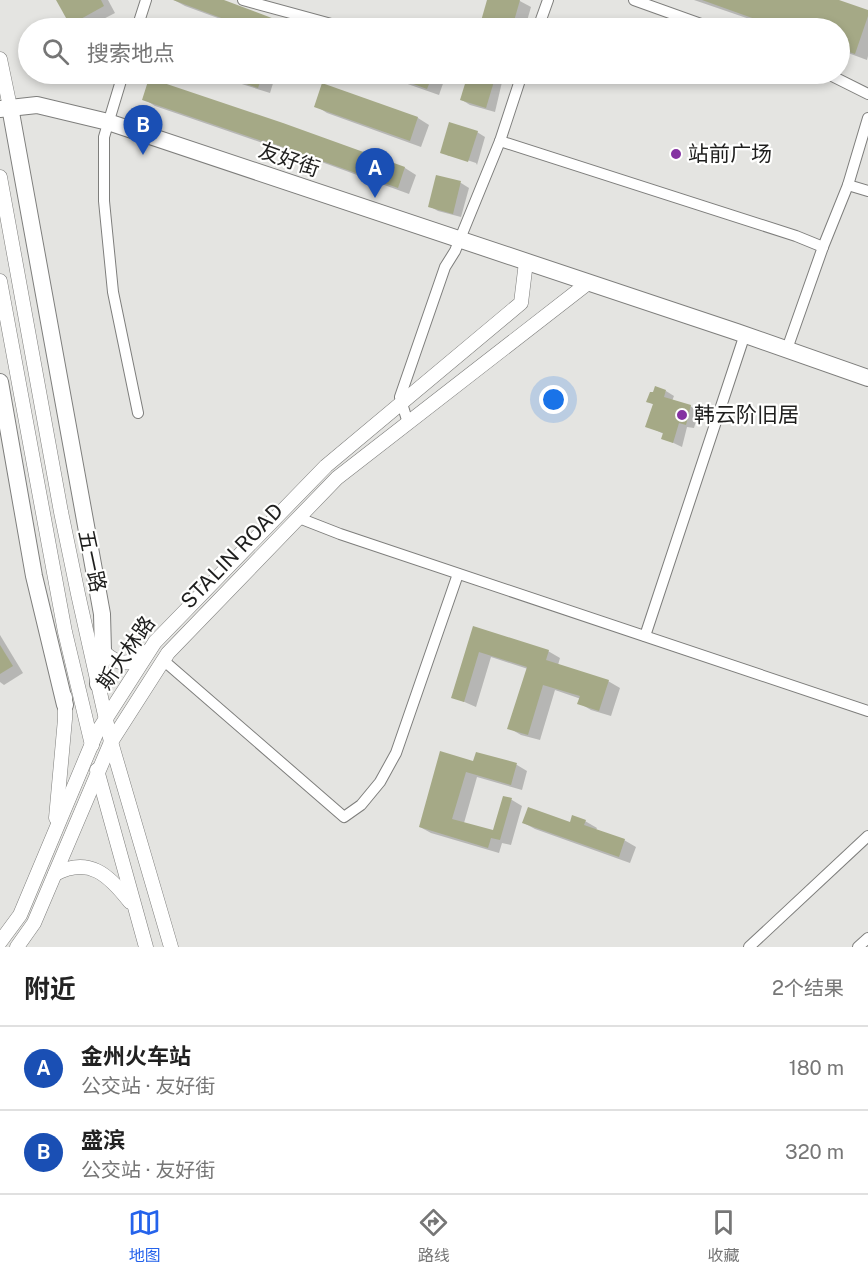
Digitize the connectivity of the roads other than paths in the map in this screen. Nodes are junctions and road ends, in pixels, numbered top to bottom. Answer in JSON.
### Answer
{"nodes":[{"id":1,"x":146,"y":0,"type":"edge"},
{"id":2,"x":243,"y":0,"type":"edge"},
{"id":3,"x":548,"y":0,"type":"edge"},
{"id":4,"x":634,"y":0,"type":"edge"},
{"id":5,"x":140,"y":18,"type":"edge"},
{"id":6,"x":309,"y":18,"type":"edge"},
{"id":7,"x":542,"y":18,"type":"edge"},
{"id":8,"x":684,"y":18,"type":"edge"},
{"id":9,"x":0,"y":59,"type":"edge"},
{"id":10,"x":120,"y":84,"type":"edge"},
{"id":11,"x":518,"y":84,"type":"edge"},
{"id":12,"x":848,"y":84,"type":"edge"},
{"id":13,"x":868,"y":94,"type":"edge"},
{"id":14,"x":5,"y":108,"type":"edge"},
{"id":15,"x":868,"y":118,"type":"edge"},
{"id":16,"x":108,"y":123,"type":"junction"},
{"id":17,"x":500,"y":141,"type":"junction"},
{"id":18,"x":0,"y":177,"type":"edge"},
{"id":19,"x":848,"y":185,"type":"junction"},
{"id":20,"x":868,"y":191,"type":"edge"},
{"id":21,"x":460,"y":239,"type":"junction"},
{"id":22,"x":823,"y":247,"type":"junction"},
{"id":23,"x":526,"y":262,"type":"junction"},
{"id":24,"x":0,"y":281,"type":"edge"},
{"id":25,"x":588,"y":283,"type":"junction"},
{"id":26,"x":745,"y":334,"type":"junction"},
{"id":27,"x":787,"y":349,"type":"junction"},
{"id":28,"x":868,"y":378,"type":"edge"},
{"id":29,"x":0,"y":382,"type":"edge"},
{"id":30,"x":401,"y":403,"type":"junction"},
{"id":31,"x":138,"y":413,"type":"dead end"},
{"id":32,"x":408,"y":423,"type":"junction"},
{"id":33,"x":299,"y":518,"type":"junction"},
{"id":34,"x":458,"y":574,"type":"junction"},
{"id":35,"x":65,"y":632,"type":"junction"},
{"id":36,"x":645,"y":636,"type":"junction"},
{"id":37,"x":87,"y":637,"type":"junction"},
{"id":38,"x":154,"y":642,"type":"junction"},
{"id":39,"x":103,"y":651,"type":"junction"},
{"id":40,"x":163,"y":660,"type":"junction"},
{"id":41,"x":98,"y":684,"type":"junction"},
{"id":42,"x":65,"y":705,"type":"junction"},
{"id":43,"x":868,"y":711,"type":"edge"},
{"id":44,"x":106,"y":719,"type":"junction"},
{"id":45,"x":111,"y":742,"type":"junction"},
{"id":46,"x":91,"y":745,"type":"junction"},
{"id":47,"x":98,"y":771,"type":"junction"},
{"id":48,"x":54,"y":831,"type":"junction"},
{"id":49,"x":868,"y":836,"type":"edge"},
{"id":50,"x":55,"y":874,"type":"junction"},
{"id":51,"x":135,"y":908,"type":"junction"},
{"id":52,"x":868,"y":938,"type":"edge"},
{"id":53,"x":0,"y":942,"type":"edge"},
{"id":54,"x":17,"y":947,"type":"edge"},
{"id":55,"x":146,"y":947,"type":"edge"},
{"id":56,"x":171,"y":947,"type":"edge"},
{"id":57,"x":749,"y":947,"type":"edge"},
{"id":58,"x":858,"y":947,"type":"edge"}],
"edges":[{"from":1,"to":5,"type":"street"},
{"from":2,"to":6,"type":"street"},
{"from":3,"to":7,"type":"street"},
{"from":4,"to":8,"type":"street"},
{"from":9,"to":14,"type":"main road"},
{"from":10,"to":16,"type":"street"},
{"from":11,"to":17,"type":"street"},
{"from":12,"to":13,"type":"street"},
{"from":14,"to":16,"type":"highway","name":"友好街"},
{"from":14,"to":39,"type":"highway"},
{"from":15,"to":19,"type":"street"},
{"from":16,"to":21,"type":"highway","name":"友好街"},
{"from":16,"to":31,"type":"street"},
{"from":17,"to":21,"type":"street"},
{"from":17,"to":22,"type":"street"},
{"from":18,"to":37,"type":"main road","name":"五一路"},
{"from":19,"to":20,"type":"street"},
{"from":19,"to":22,"type":"street"},
{"from":21,"to":23,"type":"highway","name":"友好街"},
{"from":21,"to":30,"type":"street"},
{"from":22,"to":27,"type":"street"},
{"from":23,"to":25,"type":"highway","name":"友好街"},
{"from":23,"to":30,"type":"main road","name":"斯大林路"},
{"from":24,"to":35,"type":"main road"},
{"from":25,"to":26,"type":"highway","name":"友好街"},
{"from":25,"to":32,"type":"main road","name":"STALIN ROAD"},
{"from":26,"to":27,"type":"highway","name":"友好街"},
{"from":26,"to":36,"type":"street"},
{"from":27,"to":28,"type":"highway","name":"友好街"},
{"from":29,"to":42,"type":"highway"},
{"from":30,"to":32,"type":"street"},
{"from":30,"to":38,"type":"main road","name":"斯大林路"},
{"from":32,"to":33,"type":"main road","name":"STALIN ROAD"},
{"from":33,"to":34,"type":"street"},
{"from":33,"to":40,"type":"main road","name":"STALIN ROAD"},
{"from":34,"to":36,"type":"street"},
{"from":34,"to":40,"type":"street"},
{"from":35,"to":42,"type":"main road"},
{"from":35,"to":46,"type":"main road"},
{"from":36,"to":43,"type":"street"},
{"from":37,"to":39,"type":"main road"},
{"from":37,"to":41,"type":"main road","name":"五一路"},
{"from":38,"to":39,"type":"main road"},
{"from":38,"to":44,"type":"main road","name":"斯大林路"},
{"from":39,"to":41,"type":"highway"},
{"from":40,"to":45,"type":"main road","name":"STALIN ROAD"},
{"from":41,"to":44,"type":"main road","name":"五一路"},
{"from":42,"to":48,"type":"main road"},
{"from":44,"to":45,"type":"main road","name":"五一路"},
{"from":44,"to":46,"type":"main road","name":"斯大林路"},
{"from":45,"to":47,"type":"main road","name":"STALIN ROAD"},
{"from":45,"to":56,"type":"main road","name":"五一路"},
{"from":46,"to":47,"type":"main road"},
{"from":46,"to":48,"type":"main road","name":"斯大林路"},
{"from":47,"to":50,"type":"main road","name":"STALIN ROAD"},
{"from":47,"to":51,"type":"main road"},
{"from":48,"to":53,"type":"main road","name":"斯大林路"},
{"from":49,"to":57,"type":"street"},
{"from":50,"to":51,"type":"main road"},
{"from":50,"to":54,"type":"main road","name":"STALIN ROAD"},
{"from":51,"to":55,"type":"main road"},
{"from":52,"to":58,"type":"street"}]}
